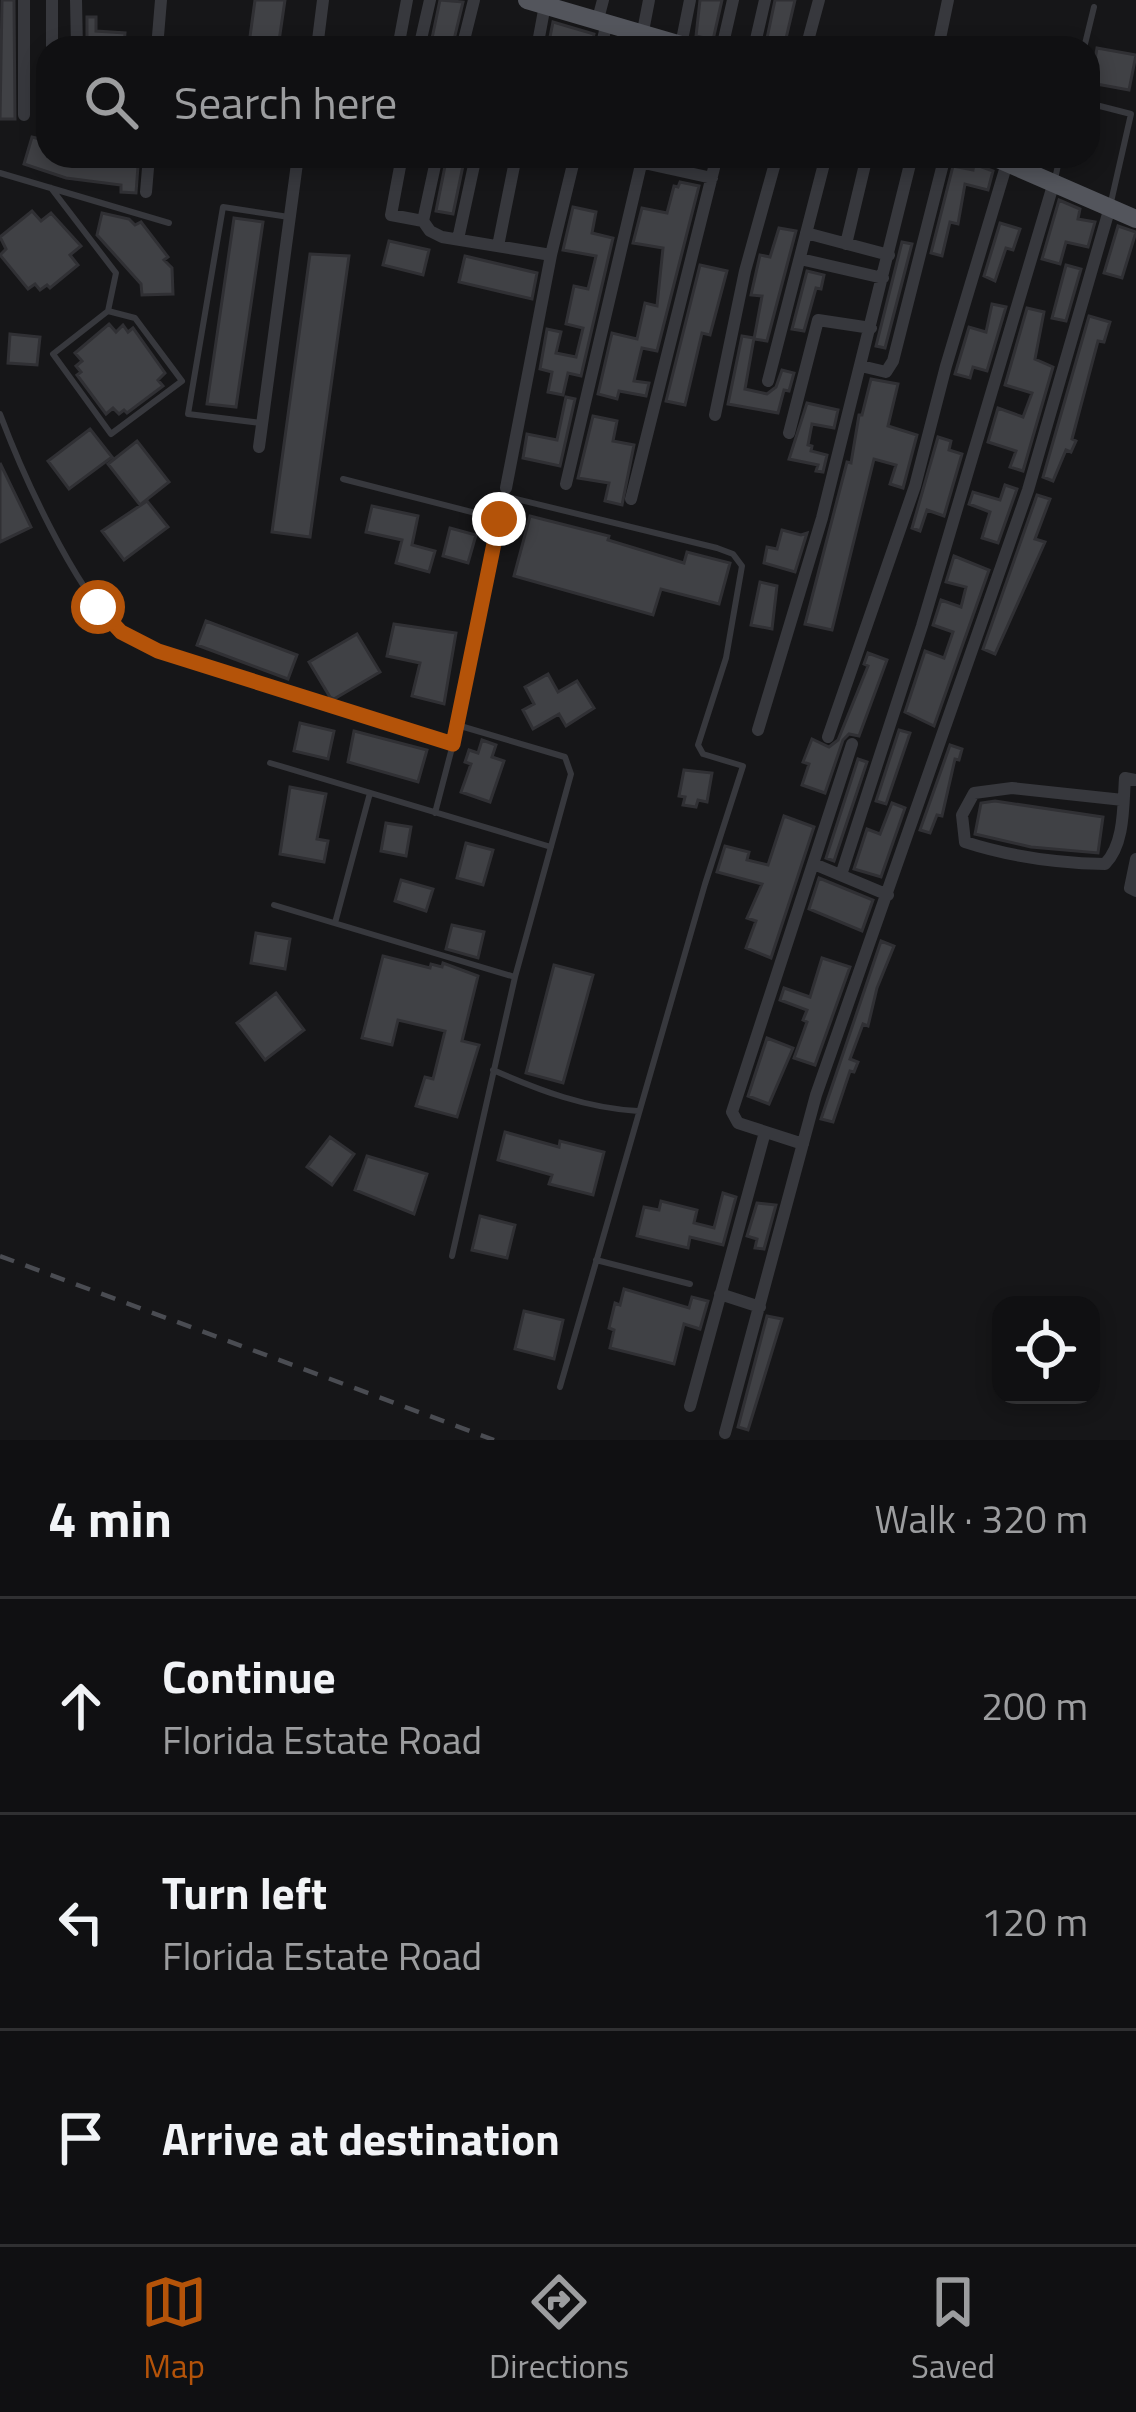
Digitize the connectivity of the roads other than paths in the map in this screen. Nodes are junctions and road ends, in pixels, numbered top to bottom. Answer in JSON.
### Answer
{"nodes":[{"id":1,"x":24,"y":0,"type":"edge"},
{"id":2,"x":52,"y":0,"type":"edge"},
{"id":3,"x":76,"y":0,"type":"edge"},
{"id":4,"x":161,"y":0,"type":"edge"},
{"id":5,"x":323,"y":0,"type":"edge"},
{"id":6,"x":407,"y":0,"type":"edge"},
{"id":7,"x":430,"y":0,"type":"edge"},
{"id":8,"x":474,"y":0,"type":"edge"},
{"id":9,"x":649,"y":0,"type":"edge"},
{"id":10,"x":690,"y":0,"type":"edge"},
{"id":11,"x":733,"y":0,"type":"edge"},
{"id":12,"x":765,"y":0,"type":"edge"},
{"id":13,"x":819,"y":0,"type":"edge"},
{"id":14,"x":949,"y":0,"type":"edge"},
{"id":15,"x":551,"y":4,"type":"edge"},
{"id":16,"x":1094,"y":7,"type":"dead end"},
{"id":17,"x":603,"y":14,"type":"edge"},
{"id":18,"x":643,"y":31,"type":"junction"},
{"id":19,"x":52,"y":36,"type":"edge"},
{"id":20,"x":76,"y":36,"type":"edge"},
{"id":21,"x":158,"y":36,"type":"edge"},
{"id":22,"x":318,"y":36,"type":"edge"},
{"id":23,"x":400,"y":36,"type":"edge"},
{"id":24,"x":421,"y":36,"type":"edge"},
{"id":25,"x":465,"y":36,"type":"edge"},
{"id":26,"x":541,"y":36,"type":"edge"},
{"id":27,"x":655,"y":36,"type":"edge"},
{"id":28,"x":680,"y":36,"type":"edge"},
{"id":29,"x":725,"y":36,"type":"edge"},
{"id":30,"x":757,"y":36,"type":"edge"},
{"id":31,"x":809,"y":36,"type":"edge"},
{"id":32,"x":941,"y":36,"type":"edge"},
{"id":33,"x":1087,"y":36,"type":"edge"},
{"id":34,"x":1100,"y":106,"type":"edge"},
{"id":35,"x":24,"y":115,"type":"dead end"},
{"id":36,"x":148,"y":168,"type":"edge"},
{"id":37,"x":296,"y":168,"type":"edge"},
{"id":38,"x":401,"y":168,"type":"edge"},
{"id":39,"x":435,"y":168,"type":"edge"},
{"id":40,"x":473,"y":168,"type":"edge"},
{"id":41,"x":514,"y":168,"type":"edge"},
{"id":42,"x":572,"y":168,"type":"edge"},
{"id":43,"x":641,"y":168,"type":"edge"},
{"id":44,"x":676,"y":168,"type":"edge"},
{"id":45,"x":714,"y":168,"type":"edge"},
{"id":46,"x":774,"y":168,"type":"edge"},
{"id":47,"x":823,"y":168,"type":"edge"},
{"id":48,"x":864,"y":168,"type":"edge"},
{"id":49,"x":909,"y":168,"type":"edge"},
{"id":50,"x":942,"y":168,"type":"edge"},
{"id":51,"x":997,"y":168,"type":"edge"},
{"id":52,"x":1019,"y":168,"type":"edge"},
{"id":53,"x":1057,"y":168,"type":"edge"},
{"id":54,"x":0,"y":173,"type":"edge"},
{"id":55,"x":712,"y":178,"type":"junction"},
{"id":56,"x":1054,"y":182,"type":"junction"},
{"id":57,"x":51,"y":188,"type":"junction"},
{"id":58,"x":146,"y":192,"type":"dead end"},
{"id":59,"x":1110,"y":207,"type":"junction"},
{"id":60,"x":289,"y":218,"type":"junction"},
{"id":61,"x":1136,"y":219,"type":"edge"},
{"id":62,"x":424,"y":221,"type":"junction"},
{"id":63,"x":169,"y":223,"type":"dead end"},
{"id":64,"x":806,"y":233,"type":"junction"},
{"id":65,"x":458,"y":239,"type":"junction"},
{"id":66,"x":847,"y":244,"type":"junction"},
{"id":67,"x":498,"y":246,"type":"junction"},
{"id":68,"x":551,"y":255,"type":"junction"},
{"id":69,"x":890,"y":255,"type":"junction"},
{"id":70,"x":800,"y":259,"type":"junction"},
{"id":71,"x":884,"y":278,"type":"junction"},
{"id":72,"x":109,"y":311,"type":"junction"},
{"id":73,"x":871,"y":328,"type":"junction"},
{"id":74,"x":861,"y":366,"type":"junction"},
{"id":75,"x":768,"y":380,"type":"dead end"},
{"id":76,"x":0,"y":414,"type":"edge"},
{"id":77,"x":716,"y":415,"type":"dead end"},
{"id":78,"x":262,"y":424,"type":"junction"},
{"id":79,"x":789,"y":433,"type":"dead end"},
{"id":80,"x":259,"y":447,"type":"dead end"},
{"id":81,"x":343,"y":479,"type":"dead end"},
{"id":82,"x":566,"y":484,"type":"dead end"},
{"id":83,"x":505,"y":492,"type":"junction"},
{"id":84,"x":631,"y":499,"type":"dead end"},
{"id":85,"x":499,"y":519,"type":"junction"},
{"id":86,"x":457,"y":725,"type":"junction"},
{"id":87,"x":758,"y":730,"type":"dead end"},
{"id":88,"x":828,"y":737,"type":"dead end"},
{"id":89,"x":453,"y":744,"type":"junction"},
{"id":90,"x":852,"y":744,"type":"dead end"},
{"id":91,"x":269,"y":763,"type":"dead end"},
{"id":92,"x":1136,"y":780,"type":"edge"},
{"id":93,"x":370,"y":793,"type":"junction"},
{"id":94,"x":1124,"y":800,"type":"junction"},
{"id":95,"x":435,"y":813,"type":"junction"},
{"id":96,"x":551,"y":848,"type":"junction"},
{"id":97,"x":1136,"y":859,"type":"edge"},
{"id":98,"x":814,"y":864,"type":"junction"},
{"id":99,"x":841,"y":875,"type":"junction"},
{"id":100,"x":1136,"y":891,"type":"edge"},
{"id":101,"x":887,"y":895,"type":"junction"},
{"id":102,"x":274,"y":904,"type":"dead end"},
{"id":103,"x":335,"y":923,"type":"junction"},
{"id":104,"x":515,"y":977,"type":"junction"},
{"id":105,"x":493,"y":1070,"type":"junction"},
{"id":106,"x":640,"y":1111,"type":"junction"},
{"id":107,"x":765,"y":1132,"type":"junction"},
{"id":108,"x":803,"y":1144,"type":"junction"},
{"id":109,"x":452,"y":1256,"type":"dead end"},
{"id":110,"x":596,"y":1260,"type":"junction"},
{"id":111,"x":690,"y":1285,"type":"dead end"},
{"id":112,"x":719,"y":1294,"type":"junction"},
{"id":113,"x":760,"y":1306,"type":"junction"},
{"id":114,"x":560,"y":1387,"type":"dead end"},
{"id":115,"x":690,"y":1406,"type":"dead end"},
{"id":116,"x":725,"y":1433,"type":"dead end"}],
"edges":[{"from":1,"to":35,"type":"street"},
{"from":2,"to":19,"type":"street"},
{"from":3,"to":20,"type":"street"},
{"from":4,"to":21,"type":"street"},
{"from":5,"to":22,"type":"street"},
{"from":6,"to":23,"type":"street"},
{"from":7,"to":24,"type":"street"},
{"from":8,"to":25,"type":"street"},
{"from":9,"to":18,"type":"street"},
{"from":10,"to":28,"type":"street"},
{"from":11,"to":29,"type":"street"},
{"from":12,"to":30,"type":"street"},
{"from":13,"to":31,"type":"street"},
{"from":14,"to":32,"type":"street"},
{"from":15,"to":17,"type":"main road"},
{"from":15,"to":26,"type":"street"},
{"from":16,"to":33,"type":"lane"},
{"from":17,"to":18,"type":"main road"},
{"from":18,"to":27,"type":"main road"},
{"from":34,"to":59,"type":"lane"},
{"from":36,"to":58,"type":"street"},
{"from":37,"to":60,"type":"street"},
{"from":38,"to":62,"type":"street"},
{"from":39,"to":62,"type":"street"},
{"from":40,"to":65,"type":"street"},
{"from":41,"to":67,"type":"street"},
{"from":42,"to":68,"type":"street"},
{"from":43,"to":82,"type":"street"},
{"from":44,"to":55,"type":"street"},
{"from":45,"to":55,"type":"street"},
{"from":46,"to":77,"type":"street"},
{"from":47,"to":64,"type":"street"},
{"from":48,"to":66,"type":"street"},
{"from":49,"to":69,"type":"street"},
{"from":50,"to":74,"type":"street"},
{"from":51,"to":88,"type":"street"},
{"from":52,"to":56,"type":"main road"},
{"from":53,"to":56,"type":"lane"},
{"from":54,"to":57,"type":"lane"},
{"from":55,"to":84,"type":"street"},
{"from":56,"to":59,"type":"main road"},
{"from":56,"to":99,"type":"street"},
{"from":57,"to":63,"type":"lane"},
{"from":57,"to":72,"type":"lane"},
{"from":59,"to":61,"type":"main road"},
{"from":59,"to":101,"type":"street"},
{"from":60,"to":78,"type":"street"},
{"from":60,"to":78,"type":"lane"},
{"from":62,"to":65,"type":"street"},
{"from":64,"to":66,"type":"street"},
{"from":64,"to":70,"type":"street"},
{"from":65,"to":67,"type":"street"},
{"from":66,"to":69,"type":"street"},
{"from":67,"to":68,"type":"street"},
{"from":68,"to":83,"type":"street"},
{"from":69,"to":71,"type":"street"},
{"from":70,"to":71,"type":"street"},
{"from":70,"to":75,"type":"street"},
{"from":71,"to":73,"type":"street"},
{"from":72,"to":72,"type":"lane"},
{"from":73,"to":74,"type":"street"},
{"from":73,"to":79,"type":"street"},
{"from":74,"to":87,"type":"street"},
{"from":76,"to":89,"type":"lane"},
{"from":78,"to":80,"type":"street"},
{"from":81,"to":85,"type":"lane"},
{"from":83,"to":85,"type":"lane"},
{"from":83,"to":106,"type":"lane"},
{"from":85,"to":86,"type":"lane"},
{"from":86,"to":89,"type":"lane"},
{"from":86,"to":96,"type":"lane"},
{"from":89,"to":95,"type":"lane"},
{"from":90,"to":98,"type":"street"},
{"from":91,"to":93,"type":"lane"},
{"from":92,"to":94,"type":"street"},
{"from":93,"to":95,"type":"lane"},
{"from":93,"to":103,"type":"lane"},
{"from":94,"to":94,"type":"street"},
{"from":95,"to":96,"type":"lane"},
{"from":96,"to":104,"type":"lane"},
{"from":97,"to":100,"type":"street"},
{"from":98,"to":99,"type":"street"},
{"from":98,"to":107,"type":"street"},
{"from":99,"to":101,"type":"street"},
{"from":101,"to":108,"type":"street"},
{"from":102,"to":103,"type":"lane"},
{"from":103,"to":104,"type":"lane"},
{"from":104,"to":105,"type":"lane"},
{"from":105,"to":106,"type":"lane"},
{"from":105,"to":109,"type":"lane"},
{"from":106,"to":110,"type":"lane"},
{"from":107,"to":108,"type":"street"},
{"from":107,"to":112,"type":"street"},
{"from":108,"to":113,"type":"street"},
{"from":110,"to":111,"type":"lane"},
{"from":110,"to":114,"type":"lane"},
{"from":112,"to":113,"type":"street"},
{"from":112,"to":115,"type":"street"},
{"from":113,"to":116,"type":"street"}]}
